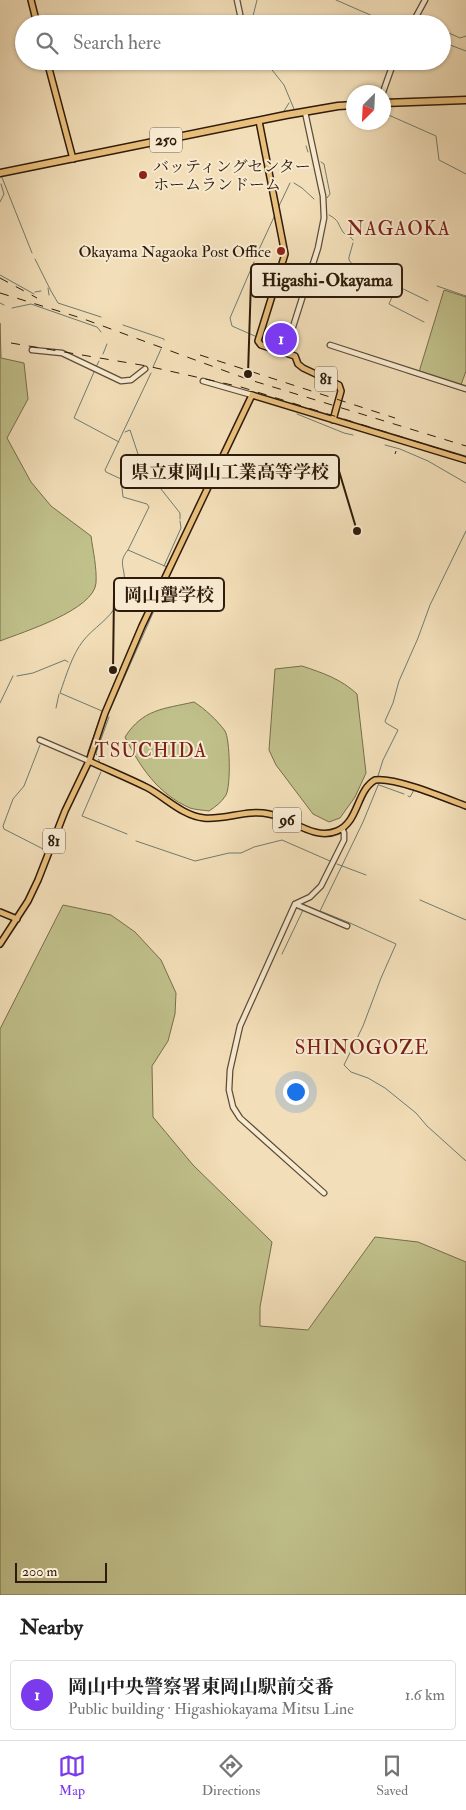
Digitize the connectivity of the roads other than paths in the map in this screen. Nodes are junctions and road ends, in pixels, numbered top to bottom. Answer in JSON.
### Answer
{"nodes":[{"id":1,"x":31,"y":0,"type":"edge"},
{"id":2,"x":237,"y":0,"type":"edge"},
{"id":3,"x":424,"y":0,"type":"edge"},
{"id":4,"x":240,"y":14,"type":"dead end"},
{"id":5,"x":35,"y":15,"type":"edge"},
{"id":6,"x":416,"y":15,"type":"edge"},
{"id":7,"x":49,"y":70,"type":"edge"},
{"id":8,"x":391,"y":70,"type":"edge"},
{"id":9,"x":385,"y":85,"type":"edge"},
{"id":10,"x":466,"y":100,"type":"edge"},
{"id":11,"x":391,"y":103,"type":"edge"},
{"id":12,"x":346,"y":106,"type":"edge"},
{"id":13,"x":305,"y":112,"type":"junction"},
{"id":14,"x":259,"y":121,"type":"junction"},
{"id":15,"x":73,"y":159,"type":"junction"},
{"id":16,"x":1,"y":173,"type":"edge"},
{"id":17,"x":330,"y":345,"type":"dead end"},
{"id":18,"x":32,"y":350,"type":"dead end"},
{"id":19,"x":285,"y":352,"type":"junction"},
{"id":20,"x":145,"y":369,"type":"dead end"},
{"id":21,"x":203,"y":381,"type":"dead end"},
{"id":22,"x":466,"y":389,"type":"edge"},
{"id":23,"x":252,"y":395,"type":"junction"},
{"id":24,"x":334,"y":420,"type":"junction"},
{"id":25,"x":466,"y":460,"type":"edge"},
{"id":26,"x":40,"y":740,"type":"dead end"},
{"id":27,"x":89,"y":761,"type":"junction"},
{"id":28,"x":466,"y":806,"type":"edge"},
{"id":29,"x":342,"y":828,"type":"junction"},
{"id":30,"x":295,"y":904,"type":"junction"},
{"id":31,"x":0,"y":912,"type":"edge"},
{"id":32,"x":17,"y":919,"type":"junction"},
{"id":33,"x":347,"y":926,"type":"dead end"},
{"id":34,"x":0,"y":944,"type":"edge"},
{"id":35,"x":324,"y":1193,"type":"dead end"}],
"edges":[{"from":1,"to":5,"type":"main road"},
{"from":2,"to":4,"type":"street"},
{"from":3,"to":6,"type":"street"},
{"from":7,"to":15,"type":"main road"},
{"from":8,"to":9,"type":"street"},
{"from":10,"to":11,"type":"highway"},
{"from":12,"to":13,"type":"highway","number":"250"},
{"from":13,"to":14,"type":"highway","number":"250"},
{"from":13,"to":19,"type":"street"},
{"from":14,"to":15,"type":"highway","number":"250"},
{"from":14,"to":19,"type":"main road","number":"81"},
{"from":15,"to":16,"type":"highway","number":"250"},
{"from":17,"to":22,"type":"street"},
{"from":18,"to":20,"type":"street"},
{"from":19,"to":24,"type":"main road","number":"81"},
{"from":21,"to":23,"type":"street"},
{"from":23,"to":24,"type":"main road","number":"81"},
{"from":23,"to":27,"type":"main road","number":"81"},
{"from":24,"to":25,"type":"main road"},
{"from":26,"to":27,"type":"street"},
{"from":27,"to":29,"type":"main road","number":"96"},
{"from":27,"to":32,"type":"main road","number":"81"},
{"from":28,"to":29,"type":"main road"},
{"from":29,"to":30,"type":"street"},
{"from":30,"to":33,"type":"street"},
{"from":30,"to":35,"type":"street"},
{"from":31,"to":32,"type":"main road"},
{"from":32,"to":34,"type":"main road","number":"81"}]}
